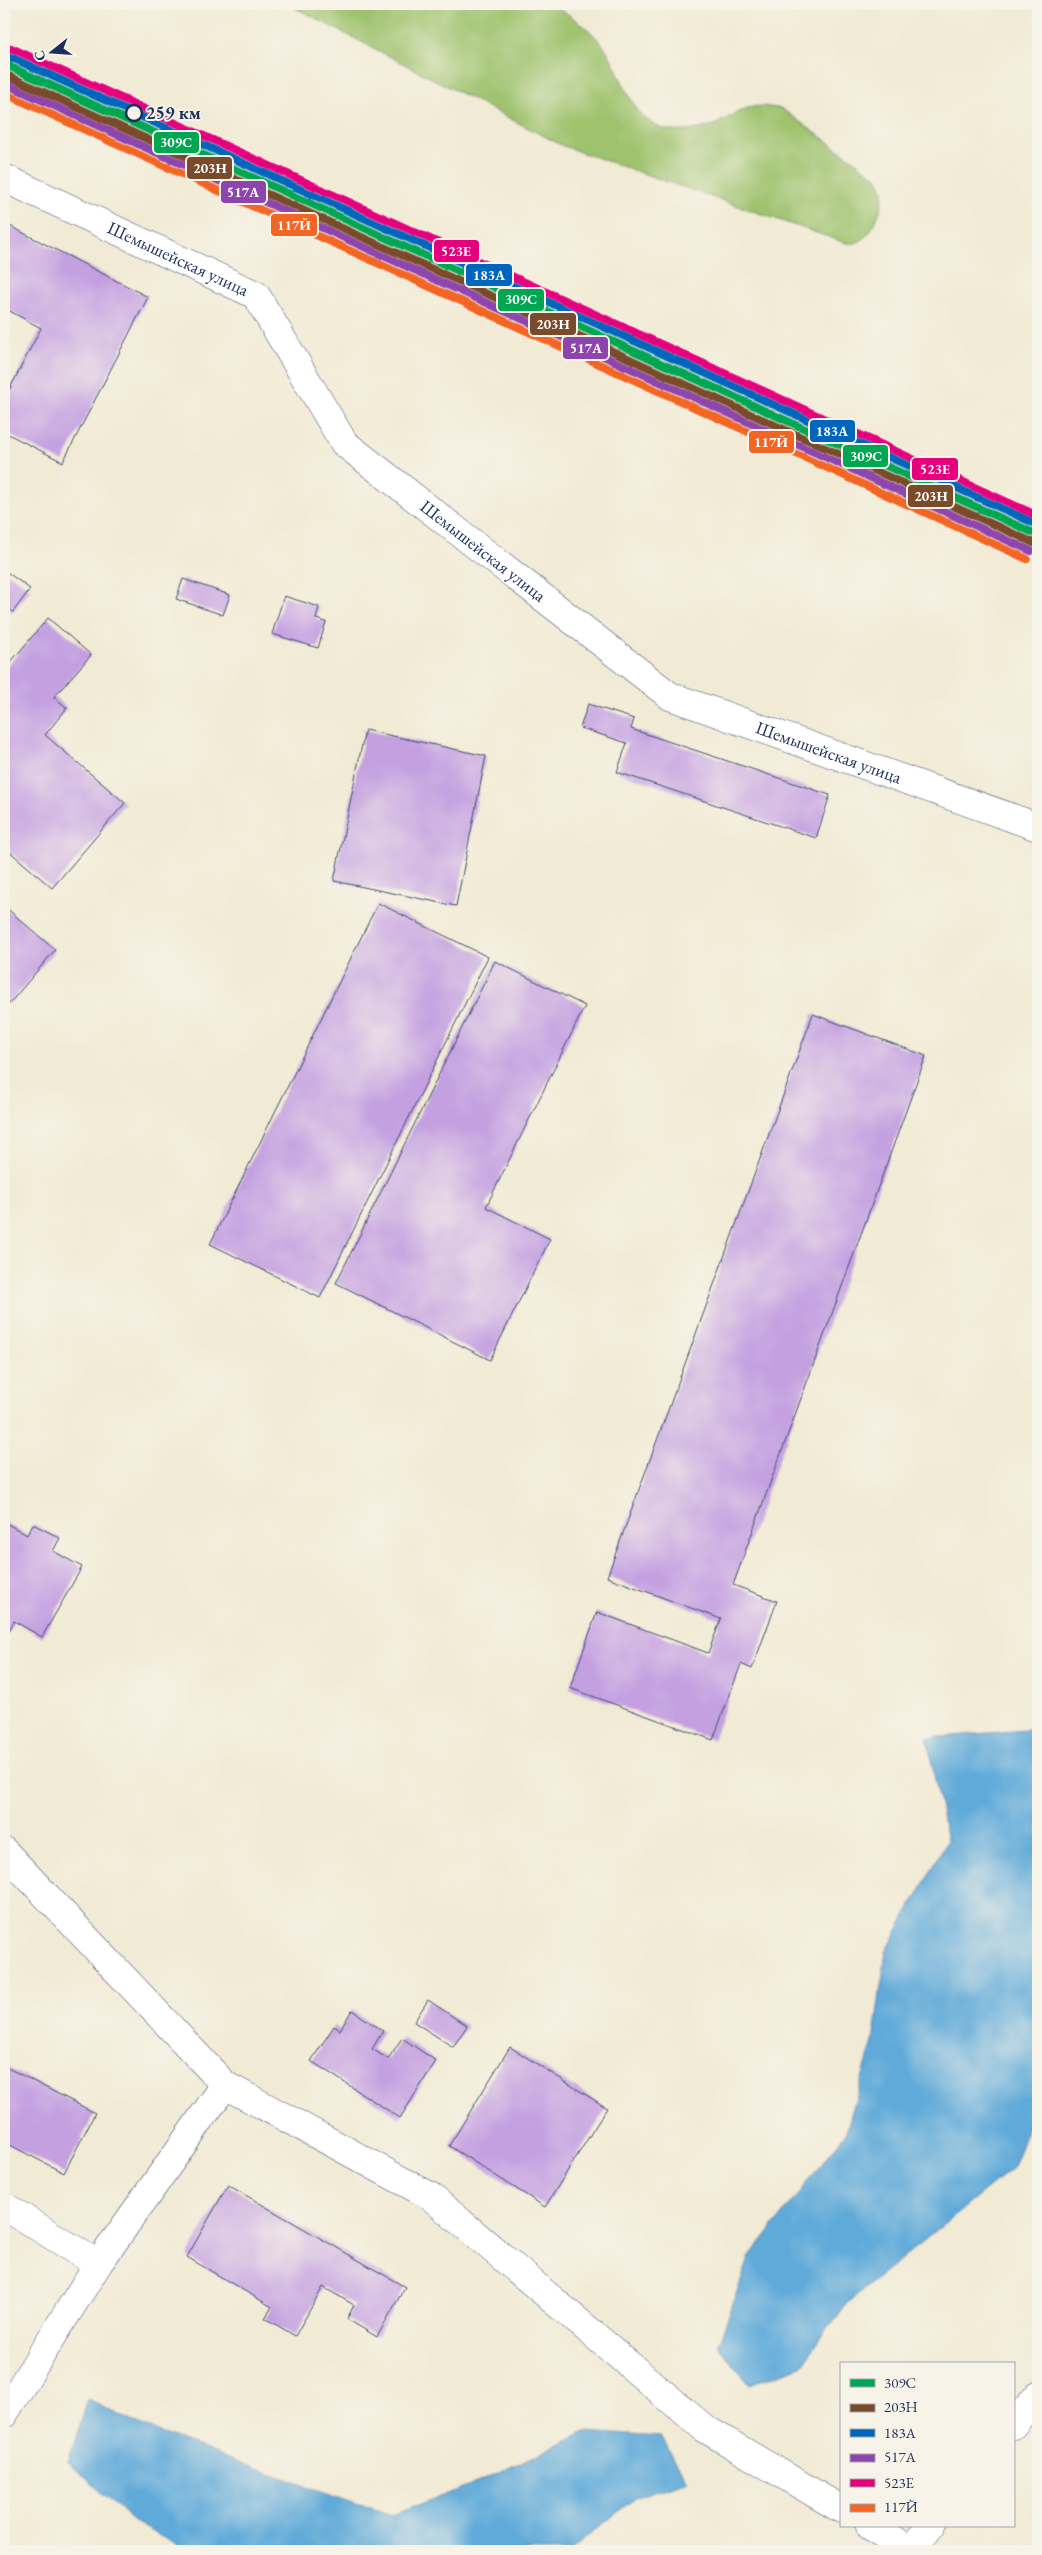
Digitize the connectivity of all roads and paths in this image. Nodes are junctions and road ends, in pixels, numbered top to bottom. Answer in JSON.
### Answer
{"nodes":[{"id":1,"x":4,"y":178,"type":"edge"},
{"id":2,"x":1038,"y":828,"type":"edge"},
{"id":3,"x":4,"y":1851,"type":"edge"},
{"id":4,"x":225,"y":2085,"type":"junction"},
{"id":5,"x":4,"y":2206,"type":"edge"},
{"id":6,"x":98,"y":2264,"type":"junction"},
{"id":7,"x":1038,"y":2395,"type":"edge"},
{"id":8,"x":4,"y":2414,"type":"edge"},
{"id":9,"x":1014,"y":2425,"type":"edge"},
{"id":10,"x":840,"y":2508,"type":"edge"},
{"id":11,"x":873,"y":2528,"type":"edge"},
{"id":12,"x":928,"y":2528,"type":"edge"},
{"id":13,"x":910,"y":2551,"type":"edge"}],
"edges":[{"from":1,"to":2,"type":"street","name":"Шемышейская улица"},
{"from":3,"to":4,"type":"street"},
{"from":4,"to":6,"type":"street"},
{"from":4,"to":10,"type":"street"},
{"from":5,"to":6,"type":"street"},
{"from":6,"to":8,"type":"street"},
{"from":7,"to":9,"type":"street"},
{"from":11,"to":13,"type":"street"},
{"from":12,"to":13,"type":"street"}]}
